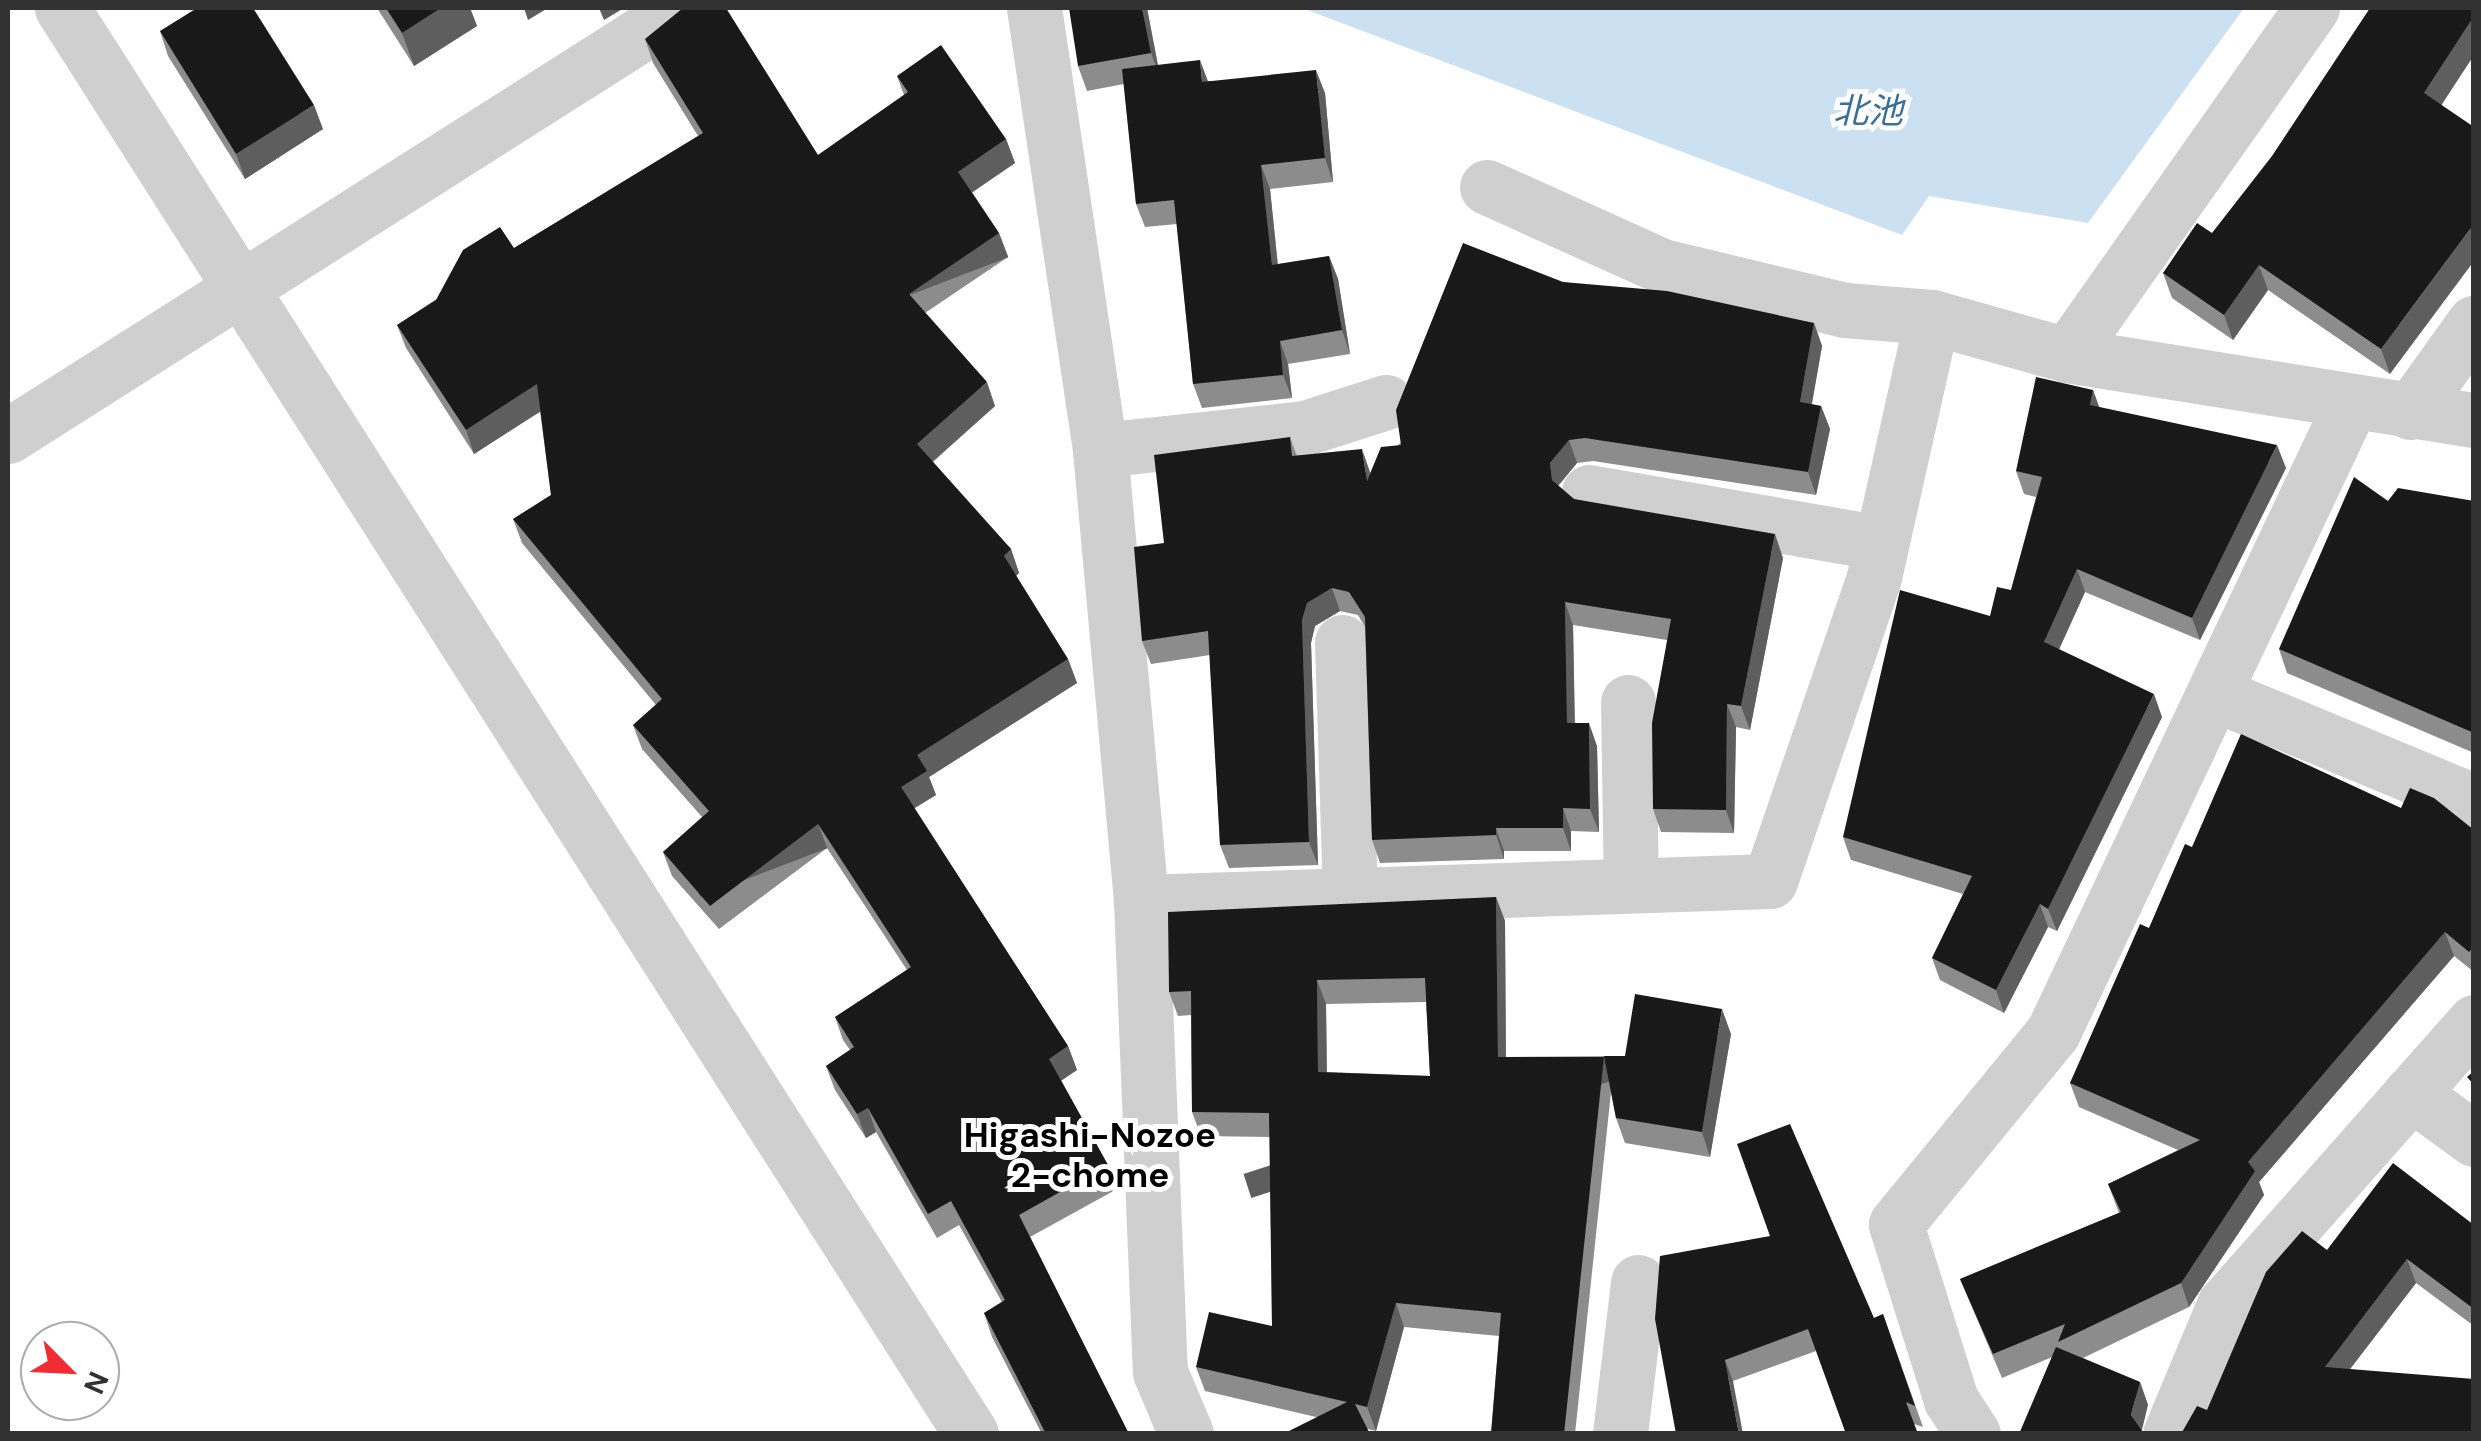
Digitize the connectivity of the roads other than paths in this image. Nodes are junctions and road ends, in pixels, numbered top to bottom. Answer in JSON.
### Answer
{"nodes":[{"id":1,"x":62,"y":8,"type":"edge"},
{"id":2,"x":682,"y":8,"type":"edge"},
{"id":3,"x":1034,"y":8,"type":"edge"},
{"id":4,"x":2312,"y":8,"type":"edge"},
{"id":5,"x":1487,"y":187,"type":"dead end"},
{"id":6,"x":240,"y":284,"type":"junction"},
{"id":7,"x":1932,"y":317,"type":"junction"},
{"id":8,"x":2474,"y":323,"type":"edge"},
{"id":9,"x":2068,"y":355,"type":"junction"},
{"id":10,"x":1386,"y":402,"type":"dead end"},
{"id":11,"x":2350,"y":405,"type":"junction"},
{"id":12,"x":2410,"y":412,"type":"junction"},
{"id":13,"x":2474,"y":420,"type":"edge"},
{"id":14,"x":8,"y":436,"type":"edge"},
{"id":15,"x":1100,"y":450,"type":"junction"},
{"id":16,"x":1589,"y":492,"type":"dead end"},
{"id":17,"x":1881,"y":544,"type":"junction"},
{"id":18,"x":1342,"y":642,"type":"dead end"},
{"id":19,"x":2220,"y":696,"type":"junction"},
{"id":20,"x":1628,"y":702,"type":"dead end"},
{"id":21,"x":2474,"y":801,"type":"edge"},
{"id":22,"x":1631,"y":883,"type":"junction"},
{"id":23,"x":1350,"y":894,"type":"junction"},
{"id":24,"x":1142,"y":902,"type":"junction"},
{"id":25,"x":2474,"y":1022,"type":"edge"},
{"id":26,"x":2411,"y":1093,"type":"junction"},
{"id":27,"x":2474,"y":1140,"type":"edge"},
{"id":28,"x":1638,"y":1282,"type":"dead end"},
{"id":29,"x":970,"y":1434,"type":"edge"},
{"id":30,"x":1186,"y":1434,"type":"edge"},
{"id":31,"x":1620,"y":1434,"type":"edge"},
{"id":32,"x":1972,"y":1434,"type":"edge"},
{"id":33,"x":2170,"y":1434,"type":"edge"}],
"edges":[{"from":1,"to":6,"type":"street"},
{"from":2,"to":6,"type":"street"},
{"from":3,"to":15,"type":"street"},
{"from":4,"to":9,"type":"street"},
{"from":5,"to":7,"type":"street"},
{"from":6,"to":14,"type":"street"},
{"from":6,"to":29,"type":"street"},
{"from":7,"to":9,"type":"street"},
{"from":7,"to":17,"type":"street"},
{"from":8,"to":12,"type":"street"},
{"from":9,"to":11,"type":"street"},
{"from":10,"to":15,"type":"street"},
{"from":11,"to":12,"type":"street"},
{"from":11,"to":19,"type":"street"},
{"from":12,"to":13,"type":"street"},
{"from":15,"to":24,"type":"street"},
{"from":16,"to":17,"type":"street"},
{"from":17,"to":22,"type":"street"},
{"from":18,"to":23,"type":"street"},
{"from":19,"to":21,"type":"street"},
{"from":19,"to":32,"type":"street"},
{"from":20,"to":22,"type":"street"},
{"from":22,"to":23,"type":"street"},
{"from":23,"to":24,"type":"street"},
{"from":24,"to":30,"type":"street"},
{"from":25,"to":26,"type":"street"},
{"from":26,"to":27,"type":"street"},
{"from":26,"to":33,"type":"street"},
{"from":28,"to":31,"type":"street"}]}
